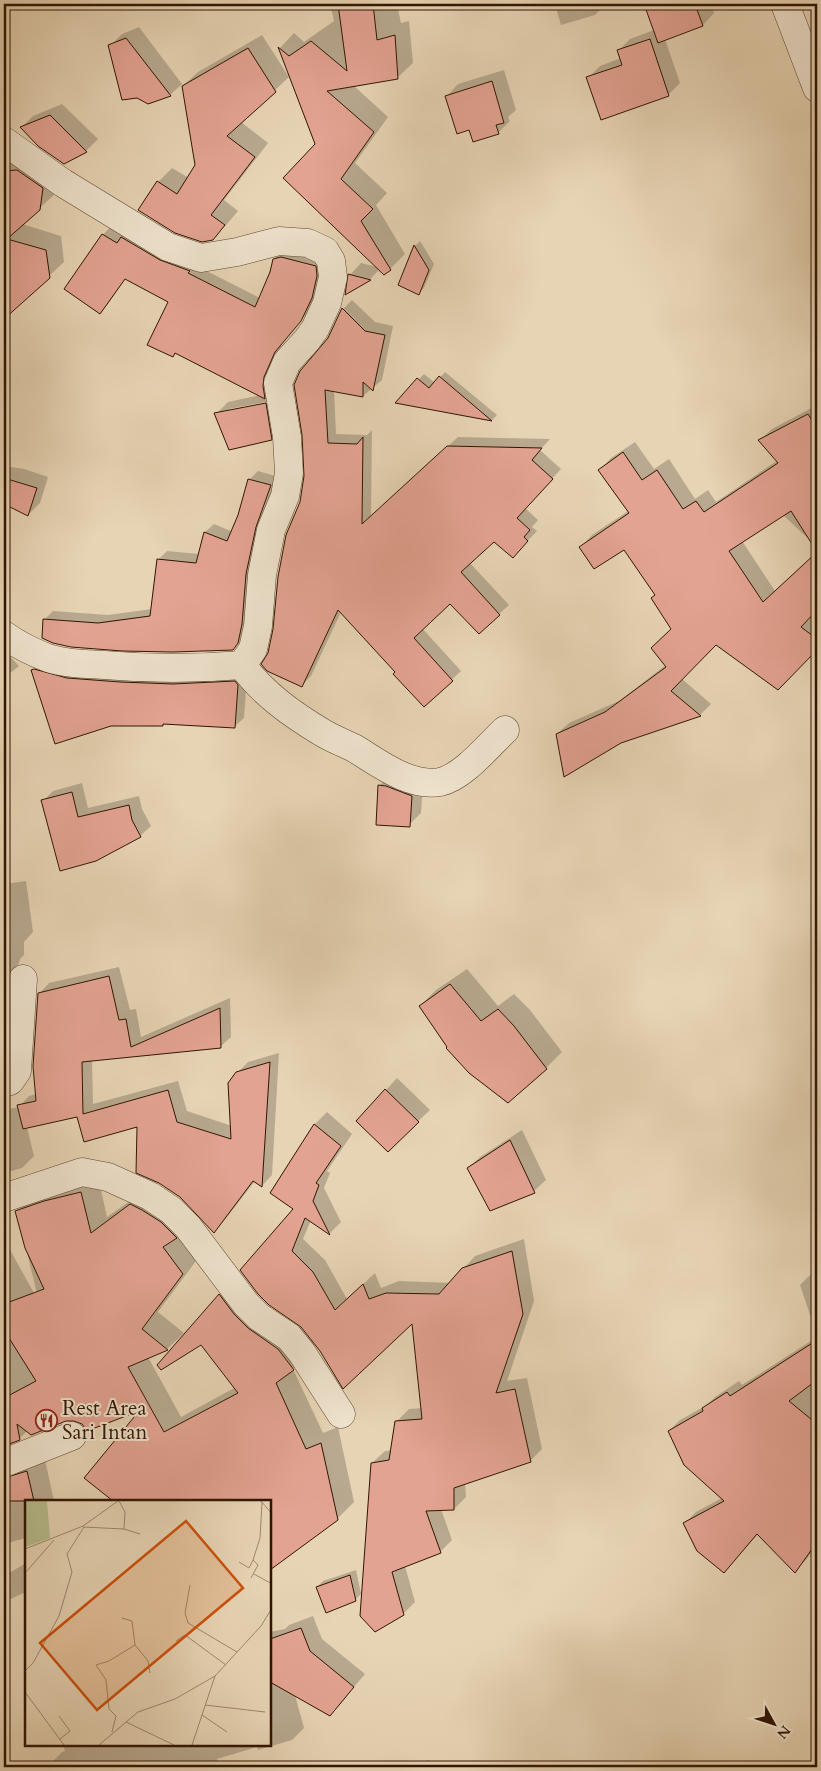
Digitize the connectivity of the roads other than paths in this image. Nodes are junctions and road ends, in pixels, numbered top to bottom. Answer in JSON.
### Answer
{"nodes":[{"id":1,"x":785,"y":4,"type":"edge"},
{"id":2,"x":817,"y":88,"type":"edge"},
{"id":3,"x":4,"y":140,"type":"edge"},
{"id":4,"x":4,"y":635,"type":"edge"},
{"id":5,"x":242,"y":665,"type":"junction"},
{"id":6,"x":505,"y":730,"type":"dead end"},
{"id":7,"x":23,"y":979,"type":"dead end"},
{"id":8,"x":4,"y":1083,"type":"edge"},
{"id":9,"x":4,"y":1198,"type":"edge"},
{"id":10,"x":341,"y":1414,"type":"dead end"},
{"id":11,"x":72,"y":1436,"type":"dead end"},
{"id":12,"x":4,"y":1462,"type":"edge"}],
"edges":[{"from":1,"to":2,"type":"street"},
{"from":3,"to":5,"type":"street"},
{"from":4,"to":5,"type":"street"},
{"from":5,"to":6,"type":"street"},
{"from":7,"to":8,"type":"street"},
{"from":9,"to":10,"type":"street"},
{"from":11,"to":12,"type":"street"}]}
